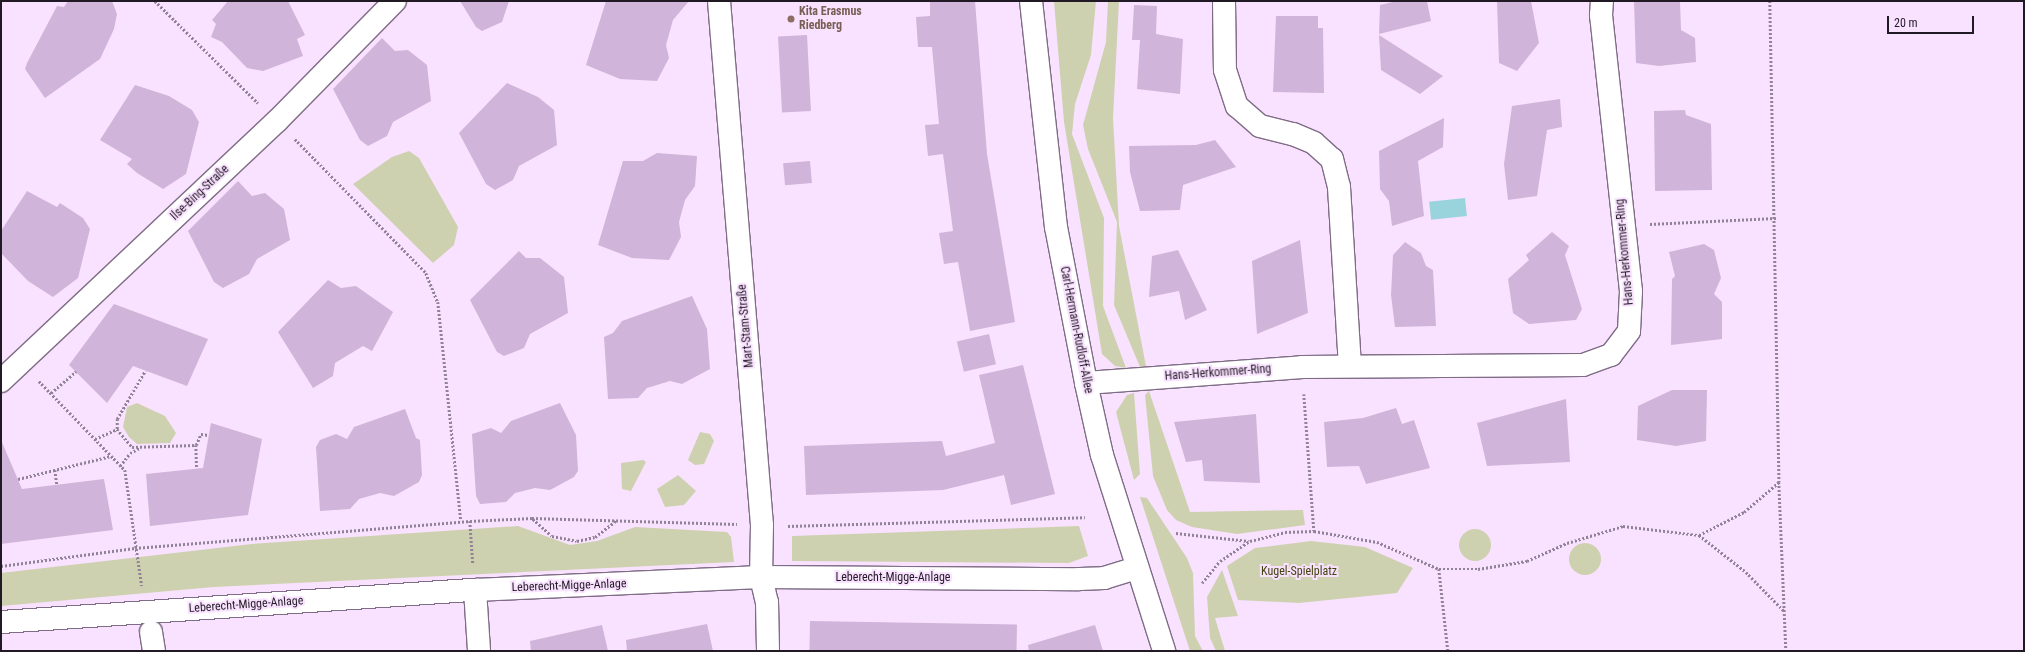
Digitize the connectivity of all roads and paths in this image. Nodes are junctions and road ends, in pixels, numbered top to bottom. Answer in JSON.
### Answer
{"nodes":[{"id":1,"x":155,"y":1,"type":"edge"},
{"id":2,"x":395,"y":1,"type":"edge"},
{"id":3,"x":719,"y":1,"type":"edge"},
{"id":4,"x":1031,"y":1,"type":"edge"},
{"id":5,"x":1224,"y":1,"type":"edge"},
{"id":6,"x":1602,"y":1,"type":"edge"},
{"id":7,"x":1770,"y":1,"type":"edge"},
{"id":8,"x":277,"y":121,"type":"junction"},
{"id":9,"x":1776,"y":218,"type":"junction"},
{"id":10,"x":1624,"y":225,"type":"junction"},
{"id":11,"x":20,"y":362,"type":"junction"},
{"id":12,"x":1350,"y":365,"type":"junction"},
{"id":13,"x":1302,"y":367,"type":"junction"},
{"id":14,"x":145,"y":371,"type":"dead end"},
{"id":15,"x":76,"y":372,"type":"dead end"},
{"id":16,"x":1,"y":381,"type":"edge"},
{"id":17,"x":1086,"y":383,"type":"junction"},
{"id":18,"x":51,"y":393,"type":"junction"},
{"id":19,"x":117,"y":429,"type":"junction"},
{"id":20,"x":209,"y":435,"type":"dead end"},
{"id":21,"x":95,"y":439,"type":"junction"},
{"id":22,"x":196,"y":445,"type":"junction"},
{"id":23,"x":140,"y":448,"type":"junction"},
{"id":24,"x":111,"y":456,"type":"junction"},
{"id":25,"x":120,"y":466,"type":"junction"},
{"id":26,"x":197,"y":468,"type":"dead end"},
{"id":27,"x":55,"y":470,"type":"junction"},
{"id":28,"x":18,"y":479,"type":"dead end"},
{"id":29,"x":1779,"y":482,"type":"junction"},
{"id":30,"x":57,"y":485,"type":"dead end"},
{"id":31,"x":1085,"y":517,"type":"dead end"},
{"id":32,"x":532,"y":518,"type":"junction"},
{"id":33,"x":618,"y":520,"type":"junction"},
{"id":34,"x":470,"y":521,"type":"junction"},
{"id":35,"x":461,"y":522,"type":"junction"},
{"id":36,"x":762,"y":525,"type":"junction"},
{"id":37,"x":1314,"y":531,"type":"junction"},
{"id":38,"x":1176,"y":532,"type":"dead end"},
{"id":39,"x":1699,"y":535,"type":"junction"},
{"id":40,"x":1250,"y":541,"type":"junction"},
{"id":41,"x":135,"y":548,"type":"junction"},
{"id":42,"x":1,"y":566,"type":"edge"},
{"id":43,"x":1136,"y":568,"type":"junction"},
{"id":44,"x":1439,"y":569,"type":"junction"},
{"id":45,"x":762,"y":577,"type":"junction"},
{"id":46,"x":1202,"y":584,"type":"dead end"},
{"id":47,"x":475,"y":590,"type":"junction"},
{"id":48,"x":1784,"y":611,"type":"junction"},
{"id":49,"x":1,"y":622,"type":"edge"},
{"id":50,"x":479,"y":651,"type":"edge"},
{"id":51,"x":768,"y":651,"type":"edge"},
{"id":52,"x":1164,"y":651,"type":"edge"},
{"id":53,"x":1448,"y":651,"type":"edge"},
{"id":54,"x":1786,"y":651,"type":"edge"}],
"edges":[{"from":1,"to":8,"type":"path"},
{"from":2,"to":8,"type":"street","name":"Ilse-Bing-Straße"},
{"from":3,"to":36,"type":"street","name":"Mart-Stam-Straße"},
{"from":4,"to":17,"type":"street","name":"Carl-Hermann-Rudloff-Allee"},
{"from":5,"to":12,"type":"street"},
{"from":6,"to":10,"type":"street","name":"Hans-Herkommer-Ring"},
{"from":7,"to":9,"type":"path"},
{"from":8,"to":11,"type":"street","name":"Ilse-Bing-Straße"},
{"from":8,"to":35,"type":"path"},
{"from":9,"to":10,"type":"path"},
{"from":9,"to":29,"type":"path"},
{"from":10,"to":12,"type":"street","name":"Hans-Herkommer-Ring"},
{"from":11,"to":16,"type":"street","name":"Ilse-Bing-Straße"},
{"from":11,"to":18,"type":"path"},
{"from":12,"to":13,"type":"street","name":"Hans-Herkommer-Ring"},
{"from":13,"to":17,"type":"street","name":"Hans-Herkommer-Ring"},
{"from":13,"to":37,"type":"path"},
{"from":14,"to":19,"type":"path"},
{"from":15,"to":18,"type":"path"},
{"from":17,"to":43,"type":"street","name":"Carl-Hermann-Rudloff-Allee"},
{"from":18,"to":21,"type":"path"},
{"from":19,"to":21,"type":"path"},
{"from":19,"to":23,"type":"path"},
{"from":20,"to":22,"type":"path"},
{"from":21,"to":24,"type":"path"},
{"from":22,"to":23,"type":"path"},
{"from":22,"to":26,"type":"path"},
{"from":23,"to":25,"type":"path"},
{"from":24,"to":25,"type":"path"},
{"from":24,"to":27,"type":"path"},
{"from":25,"to":41,"type":"path"},
{"from":27,"to":28,"type":"path"},
{"from":27,"to":30,"type":"path"},
{"from":29,"to":39,"type":"path"},
{"from":29,"to":48,"type":"path"},
{"from":31,"to":36,"type":"path"},
{"from":32,"to":33,"type":"path"},
{"from":32,"to":33,"type":"path"},
{"from":32,"to":34,"type":"path"},
{"from":33,"to":36,"type":"path"},
{"from":34,"to":35,"type":"path"},
{"from":34,"to":47,"type":"path"},
{"from":35,"to":41,"type":"path"},
{"from":36,"to":45,"type":"street","name":"Mart-Stam-Straße"},
{"from":37,"to":40,"type":"path"},
{"from":37,"to":44,"type":"path"},
{"from":38,"to":40,"type":"path"},
{"from":39,"to":44,"type":"path"},
{"from":39,"to":48,"type":"path"},
{"from":40,"to":46,"type":"path"},
{"from":41,"to":42,"type":"path"},
{"from":43,"to":45,"type":"street","name":"Leberecht-Migge-Anlage"},
{"from":43,"to":52,"type":"street","name":"Carl-Hermann-Rudloff-Allee"},
{"from":44,"to":53,"type":"path"},
{"from":45,"to":47,"type":"street","name":"Leberecht-Migge-Anlage"},
{"from":45,"to":51,"type":"street","name":"Mart-Stam-Straße"},
{"from":47,"to":49,"type":"street","name":"Leberecht-Migge-Anlage"},
{"from":47,"to":50,"type":"street"},
{"from":48,"to":54,"type":"path"}]}
